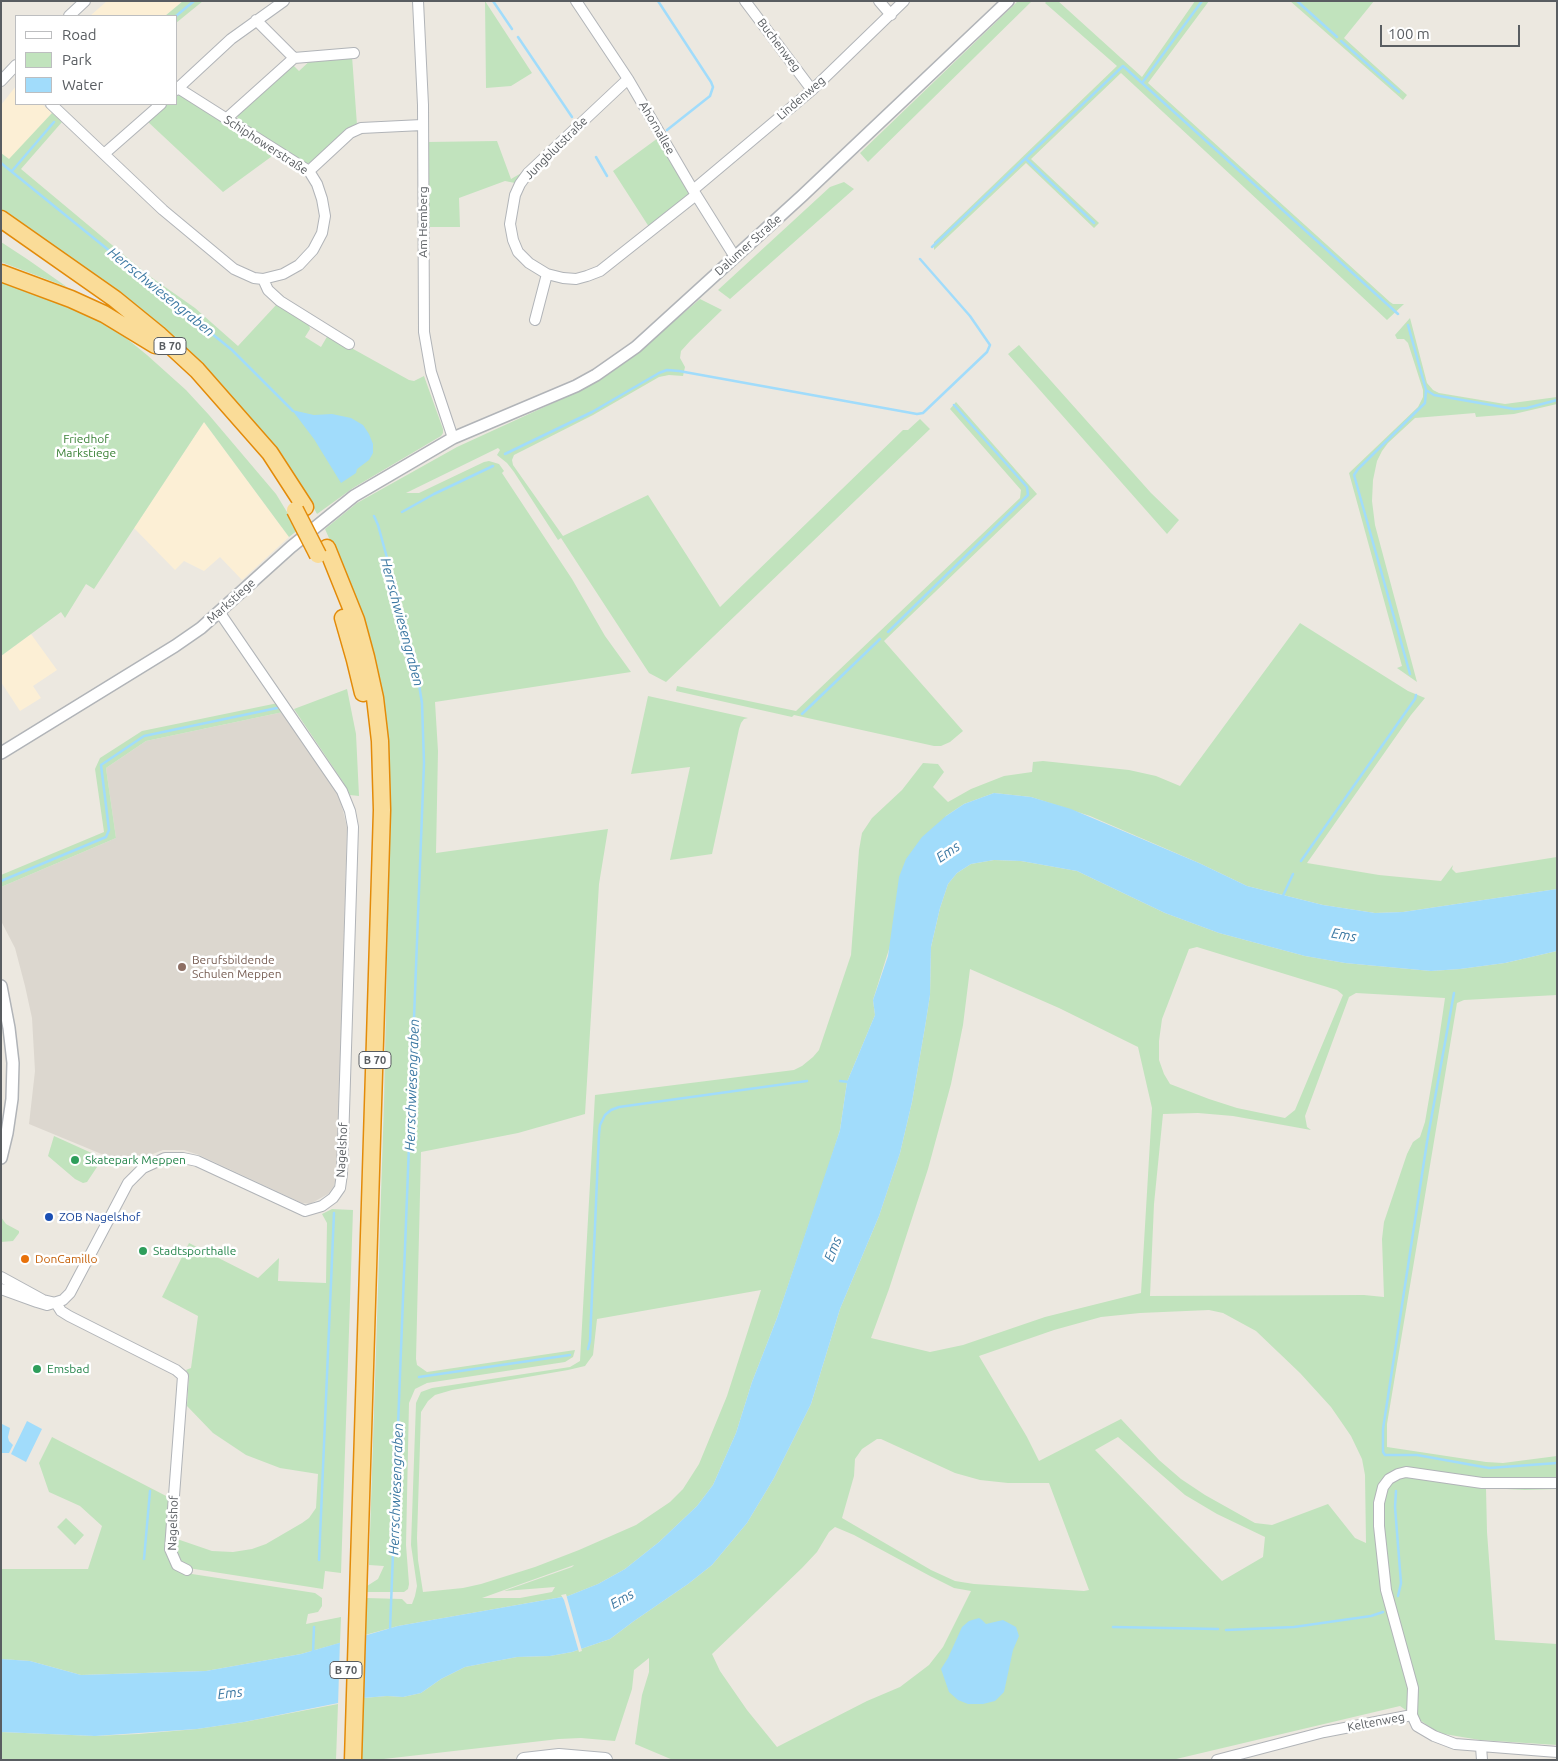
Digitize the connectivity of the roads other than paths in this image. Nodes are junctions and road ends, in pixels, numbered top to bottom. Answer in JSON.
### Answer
{"nodes":[{"id":1,"x":85,"y":1,"type":"edge"},
{"id":2,"x":284,"y":1,"type":"edge"},
{"id":3,"x":418,"y":1,"type":"edge"},
{"id":4,"x":576,"y":1,"type":"edge"},
{"id":5,"x":745,"y":1,"type":"edge"},
{"id":6,"x":879,"y":1,"type":"edge"},
{"id":7,"x":904,"y":1,"type":"edge"},
{"id":8,"x":1008,"y":1,"type":"edge"},
{"id":9,"x":70,"y":15,"type":"edge"},
{"id":10,"x":891,"y":15,"type":"junction"},
{"id":11,"x":256,"y":20,"type":"junction"},
{"id":12,"x":354,"y":52,"type":"dead end"},
{"id":13,"x":294,"y":58,"type":"junction"},
{"id":14,"x":15,"y":66,"type":"edge"},
{"id":15,"x":628,"y":79,"type":"junction"},
{"id":16,"x":1,"y":81,"type":"edge"},
{"id":17,"x":178,"y":88,"type":"edge"},
{"id":18,"x":178,"y":90,"type":"edge"},
{"id":19,"x":812,"y":90,"type":"junction"},
{"id":20,"x":52,"y":105,"type":"edge"},
{"id":21,"x":160,"y":105,"type":"edge"},
{"id":22,"x":226,"y":119,"type":"junction"},
{"id":23,"x":422,"y":125,"type":"junction"},
{"id":24,"x":104,"y":154,"type":"junction"},
{"id":25,"x":309,"y":171,"type":"junction"},
{"id":26,"x":695,"y":193,"type":"junction"},
{"id":27,"x":1,"y":219,"type":"edge"},
{"id":28,"x":1,"y":232,"type":"edge"},
{"id":29,"x":735,"y":257,"type":"junction"},
{"id":30,"x":1,"y":273,"type":"edge"},
{"id":31,"x":547,"y":274,"type":"junction"},
{"id":32,"x":264,"y":279,"type":"junction"},
{"id":33,"x":536,"y":320,"type":"dead end"},
{"id":34,"x":349,"y":344,"type":"dead end"},
{"id":35,"x":155,"y":346,"type":"junction"},
{"id":36,"x":453,"y":438,"type":"junction"},
{"id":37,"x":300,"y":509,"type":"junction"},
{"id":38,"x":220,"y":612,"type":"junction"},
{"id":39,"x":1,"y":753,"type":"edge"},
{"id":40,"x":1,"y":986,"type":"edge"},
{"id":41,"x":1,"y":1158,"type":"edge"},
{"id":42,"x":1,"y":1277,"type":"edge"},
{"id":43,"x":1,"y":1289,"type":"edge"},
{"id":44,"x":56,"y":1304,"type":"junction"},
{"id":45,"x":1557,"y":1482,"type":"edge"},
{"id":46,"x":187,"y":1570,"type":"dead end"},
{"id":47,"x":354,"y":1580,"type":"junction"},
{"id":48,"x":1412,"y":1715,"type":"junction"},
{"id":49,"x":1481,"y":1747,"type":"junction"},
{"id":50,"x":1557,"y":1752,"type":"edge"},
{"id":51,"x":343,"y":1760,"type":"edge"},
{"id":52,"x":353,"y":1760,"type":"edge"},
{"id":53,"x":524,"y":1760,"type":"edge"},
{"id":54,"x":605,"y":1760,"type":"edge"},
{"id":55,"x":1216,"y":1760,"type":"edge"},
{"id":56,"x":1482,"y":1760,"type":"edge"}],
"edges":[{"from":1,"to":9,"type":"street"},
{"from":2,"to":11,"type":"street"},
{"from":3,"to":23,"type":"street","name":"Am Hemberg"},
{"from":4,"to":15,"type":"street","name":"Ahornallee"},
{"from":5,"to":19,"type":"street","name":"Buchenweg"},
{"from":6,"to":10,"type":"street"},
{"from":7,"to":10,"type":"street","name":"Lindenweg"},
{"from":8,"to":29,"type":"street","name":"Dalumer Straße"},
{"from":10,"to":19,"type":"street","name":"Lindenweg"},
{"from":11,"to":13,"type":"street"},
{"from":11,"to":17,"type":"street"},
{"from":12,"to":13,"type":"street"},
{"from":13,"to":22,"type":"street"},
{"from":14,"to":16,"type":"street"},
{"from":15,"to":26,"type":"street","name":"Ahornallee"},
{"from":15,"to":31,"type":"street","name":"Jungblutstraße"},
{"from":18,"to":22,"type":"street","name":"Schiphowerstraße"},
{"from":19,"to":26,"type":"street","name":"Lindenweg"},
{"from":20,"to":24,"type":"street"},
{"from":21,"to":24,"type":"street"},
{"from":22,"to":25,"type":"street","name":"Schiphowerstraße"},
{"from":23,"to":25,"type":"street"},
{"from":23,"to":36,"type":"street","name":"Am Hemberg"},
{"from":24,"to":32,"type":"street"},
{"from":25,"to":32,"type":"street","name":"Schiphowerstraße"},
{"from":26,"to":29,"type":"street","name":"Ahornallee"},
{"from":26,"to":31,"type":"street","name":"Jungblutstraße"},
{"from":27,"to":37,"type":"highway","number":"B 70"},
{"from":28,"to":35,"type":"highway","number":"B 70"},
{"from":29,"to":36,"type":"street","name":"Dalumer Straße"},
{"from":30,"to":35,"type":"highway"},
{"from":31,"to":33,"type":"street"},
{"from":32,"to":34,"type":"street"},
{"from":35,"to":37,"type":"highway","number":"B 70"},
{"from":36,"to":38,"type":"street","name":"Markstiege"},
{"from":37,"to":47,"type":"highway","number":"B 70"},
{"from":38,"to":39,"type":"street","name":"Markstiege"},
{"from":38,"to":44,"type":"street","name":"Nagelshof"},
{"from":40,"to":41,"type":"street"},
{"from":42,"to":44,"type":"street","name":"Nagelshof"},
{"from":43,"to":44,"type":"street","name":"Nagelshof"},
{"from":44,"to":46,"type":"street","name":"Nagelshof"},
{"from":45,"to":48,"type":"street"},
{"from":47,"to":51,"type":"highway","number":"B 70"},
{"from":47,"to":52,"type":"highway","number":"B 70"},
{"from":48,"to":49,"type":"street","name":"Keltenweg"},
{"from":48,"to":55,"type":"street","name":"Keltenweg"},
{"from":49,"to":50,"type":"street","name":"Keltenweg"},
{"from":49,"to":56,"type":"street"},
{"from":53,"to":54,"type":"main road"}]}
